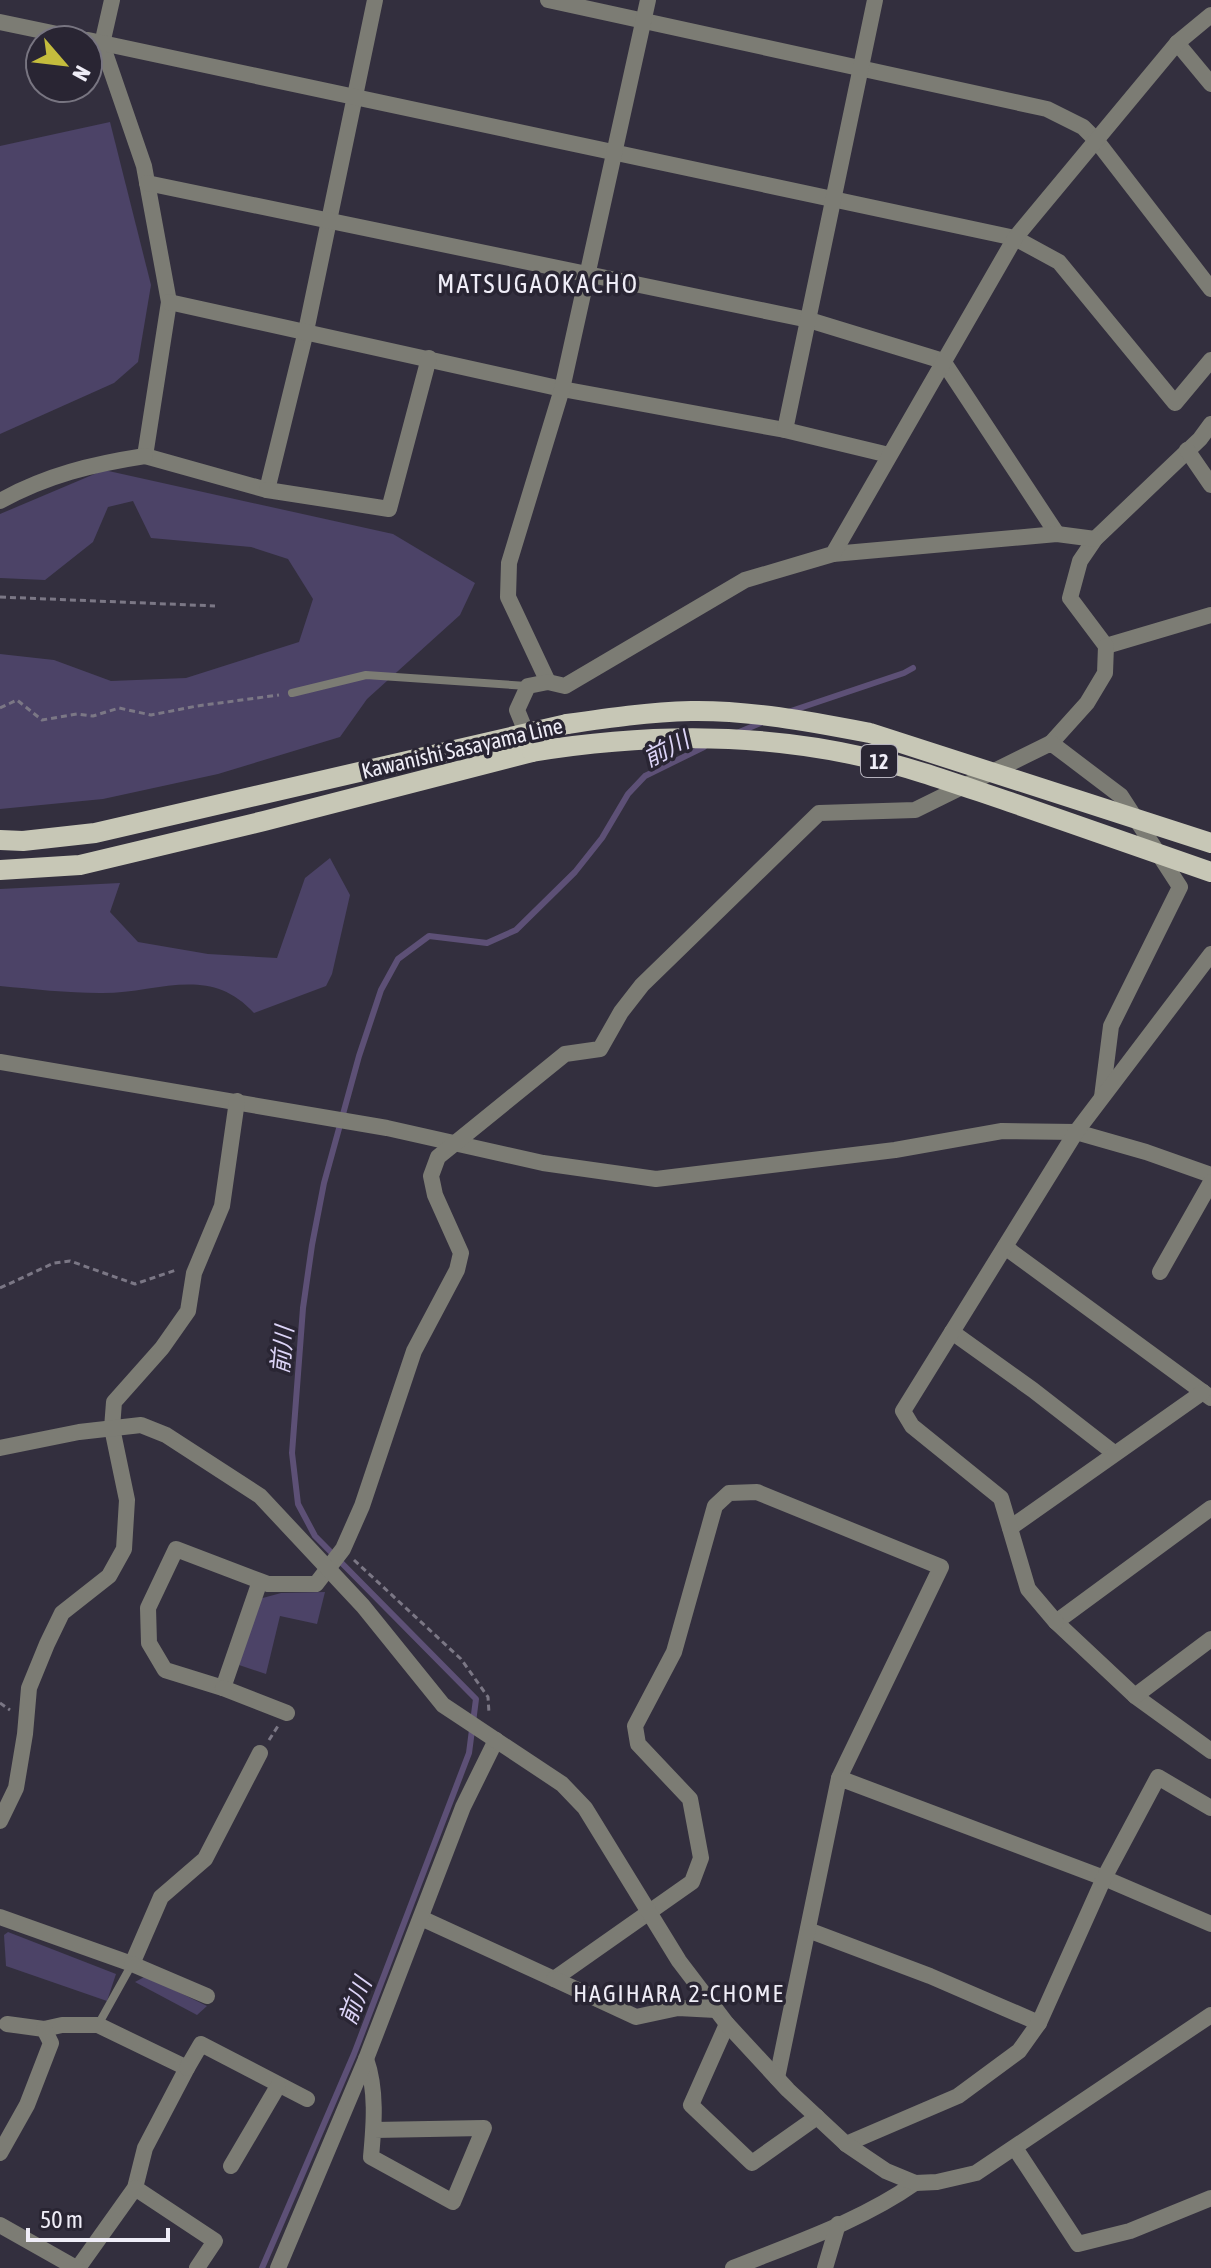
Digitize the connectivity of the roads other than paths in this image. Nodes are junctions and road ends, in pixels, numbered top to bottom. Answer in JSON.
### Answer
{"nodes":[{"id":1,"x":112,"y":0,"type":"edge"},
{"id":2,"x":375,"y":0,"type":"edge"},
{"id":3,"x":548,"y":0,"type":"edge"},
{"id":4,"x":648,"y":0,"type":"edge"},
{"id":5,"x":875,"y":0,"type":"edge"},
{"id":6,"x":1211,"y":15,"type":"edge"},
{"id":7,"x":644,"y":20,"type":"junction"},
{"id":8,"x":0,"y":22,"type":"edge"},
{"id":9,"x":100,"y":24,"type":"edge"},
{"id":10,"x":24,"y":27,"type":"edge"},
{"id":11,"x":1177,"y":43,"type":"junction"},
{"id":12,"x":104,"y":44,"type":"edge"},
{"id":13,"x":862,"y":67,"type":"junction"},
{"id":14,"x":104,"y":70,"type":"edge"},
{"id":15,"x":1211,"y":84,"type":"edge"},
{"id":16,"x":354,"y":97,"type":"junction"},
{"id":17,"x":1096,"y":140,"type":"junction"},
{"id":18,"x":615,"y":153,"type":"junction"},
{"id":19,"x":147,"y":183,"type":"junction"},
{"id":20,"x":833,"y":200,"type":"junction"},
{"id":21,"x":329,"y":221,"type":"junction"},
{"id":22,"x":1015,"y":238,"type":"junction"},
{"id":23,"x":588,"y":272,"type":"junction"},
{"id":24,"x":1211,"y":289,"type":"edge"},
{"id":25,"x":169,"y":302,"type":"junction"},
{"id":26,"x":809,"y":320,"type":"junction"},
{"id":27,"x":306,"y":331,"type":"junction"},
{"id":28,"x":429,"y":358,"type":"junction"},
{"id":29,"x":1211,"y":360,"type":"edge"},
{"id":30,"x":943,"y":361,"type":"junction"},
{"id":31,"x":562,"y":389,"type":"junction"},
{"id":32,"x":1211,"y":424,"type":"edge"},
{"id":33,"x":785,"y":430,"type":"junction"},
{"id":34,"x":1187,"y":450,"type":"junction"},
{"id":35,"x":889,"y":455,"type":"junction"},
{"id":36,"x":145,"y":456,"type":"junction"},
{"id":37,"x":1211,"y":485,"type":"edge"},
{"id":38,"x":267,"y":490,"type":"junction"},
{"id":39,"x":0,"y":501,"type":"edge"},
{"id":40,"x":1057,"y":534,"type":"junction"},
{"id":41,"x":1095,"y":539,"type":"junction"},
{"id":42,"x":833,"y":554,"type":"junction"},
{"id":43,"x":1211,"y":615,"type":"edge"},
{"id":44,"x":1106,"y":646,"type":"junction"},
{"id":45,"x":548,"y":682,"type":"junction"},
{"id":46,"x":528,"y":686,"type":"junction"},
{"id":47,"x":292,"y":693,"type":"road end"},
{"id":48,"x":530,"y":742,"type":"junction"},
{"id":49,"x":1051,"y":743,"type":"junction"},
{"id":50,"x":0,"y":840,"type":"edge"},
{"id":51,"x":1211,"y":843,"type":"edge"},
{"id":52,"x":0,"y":870,"type":"edge"},
{"id":53,"x":1211,"y":872,"type":"edge"},
{"id":54,"x":1211,"y":954,"type":"edge"},
{"id":55,"x":0,"y":1062,"type":"edge"},
{"id":56,"x":1102,"y":1097,"type":"junction"},
{"id":57,"x":237,"y":1101,"type":"junction"},
{"id":58,"x":1076,"y":1132,"type":"junction"},
{"id":59,"x":454,"y":1145,"type":"junction"},
{"id":60,"x":1211,"y":1175,"type":"edge"},
{"id":61,"x":1211,"y":1182,"type":"edge"},
{"id":62,"x":1005,"y":1247,"type":"junction"},
{"id":63,"x":1160,"y":1272,"type":"dead end"},
{"id":64,"x":952,"y":1332,"type":"junction"},
{"id":65,"x":1207,"y":1395,"type":"edge"},
{"id":66,"x":112,"y":1428,"type":"junction"},
{"id":67,"x":0,"y":1448,"type":"edge"},
{"id":68,"x":1114,"y":1453,"type":"junction"},
{"id":69,"x":1211,"y":1508,"type":"edge"},
{"id":70,"x":1010,"y":1528,"type":"junction"},
{"id":71,"x":327,"y":1569,"type":"junction"},
{"id":72,"x":260,"y":1581,"type":"junction"},
{"id":73,"x":1056,"y":1622,"type":"junction"},
{"id":74,"x":1211,"y":1639,"type":"edge"},
{"id":75,"x":223,"y":1688,"type":"junction"},
{"id":76,"x":1135,"y":1696,"type":"junction"},
{"id":77,"x":287,"y":1713,"type":"road end"},
{"id":78,"x":493,"y":1738,"type":"junction"},
{"id":79,"x":1211,"y":1751,"type":"edge"},
{"id":80,"x":260,"y":1753,"type":"road end"},
{"id":81,"x":839,"y":1778,"type":"junction"},
{"id":82,"x":1211,"y":1808,"type":"edge"},
{"id":83,"x":0,"y":1821,"type":"edge"},
{"id":84,"x":1104,"y":1878,"type":"junction"},
{"id":85,"x":649,"y":1911,"type":"junction"},
{"id":86,"x":0,"y":1917,"type":"edge"},
{"id":87,"x":421,"y":1918,"type":"junction"},
{"id":88,"x":1211,"y":1924,"type":"edge"},
{"id":89,"x":808,"y":1930,"type":"junction"},
{"id":90,"x":132,"y":1964,"type":"junction"},
{"id":91,"x":554,"y":1979,"type":"junction"},
{"id":92,"x":207,"y":1996,"type":"dead end"},
{"id":93,"x":1211,"y":2015,"type":"edge"},
{"id":94,"x":722,"y":2017,"type":"junction"},
{"id":95,"x":1039,"y":2023,"type":"junction"},
{"id":96,"x":98,"y":2025,"type":"junction"},
{"id":97,"x":2,"y":2026,"type":"edge"},
{"id":98,"x":44,"y":2029,"type":"junction"},
{"id":99,"x":366,"y":2059,"type":"junction"},
{"id":100,"x":187,"y":2068,"type":"junction"},
{"id":101,"x":777,"y":2078,"type":"junction"},
{"id":102,"x":278,"y":2086,"type":"junction"},
{"id":103,"x":307,"y":2099,"type":"dead end"},
{"id":104,"x":817,"y":2117,"type":"junction"},
{"id":105,"x":374,"y":2130,"type":"junction"},
{"id":106,"x":846,"y":2144,"type":"junction"},
{"id":107,"x":1015,"y":2148,"type":"junction"},
{"id":108,"x":0,"y":2153,"type":"edge"},
{"id":109,"x":231,"y":2166,"type":"dead end"},
{"id":110,"x":915,"y":2183,"type":"junction"},
{"id":111,"x":135,"y":2188,"type":"junction"},
{"id":112,"x":1211,"y":2198,"type":"edge"},
{"id":113,"x":838,"y":2224,"type":"junction"},
{"id":114,"x":0,"y":2225,"type":"edge"},
{"id":115,"x":77,"y":2268,"type":"edge"},
{"id":116,"x":197,"y":2268,"type":"edge"},
{"id":117,"x":278,"y":2268,"type":"edge"},
{"id":118,"x":733,"y":2268,"type":"edge"},
{"id":119,"x":825,"y":2268,"type":"edge"}],
"edges":[{"from":1,"to":9,"type":"street"},
{"from":2,"to":16,"type":"street"},
{"from":3,"to":7,"type":"street"},
{"from":4,"to":7,"type":"street"},
{"from":5,"to":13,"type":"street"},
{"from":6,"to":11,"type":"street"},
{"from":7,"to":13,"type":"street"},
{"from":7,"to":18,"type":"street"},
{"from":8,"to":10,"type":"street"},
{"from":11,"to":15,"type":"street"},
{"from":11,"to":17,"type":"street"},
{"from":12,"to":16,"type":"street"},
{"from":13,"to":17,"type":"street"},
{"from":13,"to":20,"type":"street"},
{"from":14,"to":19,"type":"street"},
{"from":16,"to":18,"type":"street"},
{"from":16,"to":21,"type":"street"},
{"from":17,"to":22,"type":"street"},
{"from":17,"to":24,"type":"street"},
{"from":18,"to":20,"type":"street"},
{"from":18,"to":23,"type":"street"},
{"from":19,"to":21,"type":"street"},
{"from":19,"to":25,"type":"street"},
{"from":20,"to":22,"type":"street"},
{"from":20,"to":26,"type":"street"},
{"from":21,"to":23,"type":"street"},
{"from":21,"to":27,"type":"street"},
{"from":22,"to":29,"type":"street"},
{"from":22,"to":30,"type":"street"},
{"from":23,"to":26,"type":"street"},
{"from":23,"to":31,"type":"street"},
{"from":25,"to":27,"type":"street"},
{"from":25,"to":36,"type":"street"},
{"from":26,"to":30,"type":"street"},
{"from":26,"to":33,"type":"street"},
{"from":27,"to":28,"type":"street"},
{"from":27,"to":38,"type":"street"},
{"from":28,"to":31,"type":"street"},
{"from":28,"to":38,"type":"street"},
{"from":30,"to":35,"type":"street"},
{"from":30,"to":40,"type":"street"},
{"from":31,"to":33,"type":"street"},
{"from":31,"to":45,"type":"street"},
{"from":32,"to":34,"type":"street"},
{"from":33,"to":35,"type":"street"},
{"from":34,"to":37,"type":"street"},
{"from":34,"to":41,"type":"street"},
{"from":35,"to":42,"type":"street"},
{"from":36,"to":38,"type":"street"},
{"from":36,"to":39,"type":"street"},
{"from":40,"to":41,"type":"street"},
{"from":40,"to":42,"type":"street"},
{"from":41,"to":44,"type":"street"},
{"from":42,"to":45,"type":"street"},
{"from":43,"to":44,"type":"street"},
{"from":44,"to":49,"type":"street"},
{"from":45,"to":46,"type":"street"},
{"from":46,"to":47,"type":"lane"},
{"from":46,"to":48,"type":"street"},
{"from":48,"to":50,"type":"main road","name":"Kawanishi Sasayama Line","number":"12"},
{"from":48,"to":51,"type":"main road","name":"Kawanishi Sasayama Line","number":"12","bridge":true},
{"from":48,"to":52,"type":"main road","name":"Kawanishi Sasayama Line","number":"12"},
{"from":48,"to":53,"type":"main road","name":"Kawanishi Sasayama Line","number":"12","bridge":true},
{"from":49,"to":56,"type":"street"},
{"from":49,"to":59,"type":"street"},
{"from":54,"to":56,"type":"street"},
{"from":55,"to":57,"type":"street"},
{"from":56,"to":58,"type":"street"},
{"from":57,"to":59,"type":"street"},
{"from":57,"to":66,"type":"street"},
{"from":58,"to":59,"type":"street"},
{"from":58,"to":60,"type":"street"},
{"from":58,"to":62,"type":"street"},
{"from":59,"to":71,"type":"street"},
{"from":61,"to":63,"type":"street"},
{"from":62,"to":64,"type":"street"},
{"from":62,"to":65,"type":"street"},
{"from":64,"to":68,"type":"street"},
{"from":64,"to":70,"type":"street"},
{"from":65,"to":68,"type":"street"},
{"from":66,"to":67,"type":"street"},
{"from":66,"to":71,"type":"street"},
{"from":66,"to":83,"type":"street"},
{"from":68,"to":70,"type":"street"},
{"from":69,"to":73,"type":"street"},
{"from":70,"to":73,"type":"street"},
{"from":71,"to":72,"type":"street"},
{"from":71,"to":78,"type":"street"},
{"from":72,"to":75,"type":"street"},
{"from":72,"to":75,"type":"street"},
{"from":73,"to":76,"type":"street"},
{"from":74,"to":76,"type":"street"},
{"from":75,"to":77,"type":"street"},
{"from":76,"to":79,"type":"street"},
{"from":78,"to":85,"type":"street"},
{"from":78,"to":87,"type":"street"},
{"from":80,"to":90,"type":"street"},
{"from":81,"to":84,"type":"street"},
{"from":81,"to":85,"type":"street"},
{"from":81,"to":89,"type":"street"},
{"from":82,"to":84,"type":"street"},
{"from":84,"to":88,"type":"street"},
{"from":84,"to":95,"type":"street"},
{"from":85,"to":91,"type":"street"},
{"from":85,"to":94,"type":"street"},
{"from":86,"to":90,"type":"street"},
{"from":87,"to":91,"type":"street"},
{"from":87,"to":99,"type":"street"},
{"from":89,"to":95,"type":"street"},
{"from":89,"to":101,"type":"street"},
{"from":90,"to":92,"type":"street"},
{"from":90,"to":96,"type":"lane"},
{"from":91,"to":94,"type":"street"},
{"from":93,"to":107,"type":"street"},
{"from":94,"to":101,"type":"street"},
{"from":94,"to":104,"type":"street"},
{"from":95,"to":106,"type":"street"},
{"from":96,"to":98,"type":"street"},
{"from":96,"to":100,"type":"street"},
{"from":97,"to":98,"type":"street"},
{"from":98,"to":108,"type":"street"},
{"from":99,"to":105,"type":"street"},
{"from":99,"to":117,"type":"street"},
{"from":100,"to":102,"type":"street"},
{"from":100,"to":111,"type":"street"},
{"from":101,"to":104,"type":"street"},
{"from":102,"to":103,"type":"street"},
{"from":102,"to":109,"type":"street"},
{"from":104,"to":106,"type":"street"},
{"from":105,"to":105,"type":"street"},
{"from":106,"to":110,"type":"street"},
{"from":107,"to":110,"type":"street"},
{"from":107,"to":112,"type":"street"},
{"from":110,"to":113,"type":"street"},
{"from":111,"to":115,"type":"street"},
{"from":111,"to":116,"type":"street"},
{"from":113,"to":118,"type":"street"},
{"from":113,"to":119,"type":"street"},
{"from":114,"to":115,"type":"street"}]}
